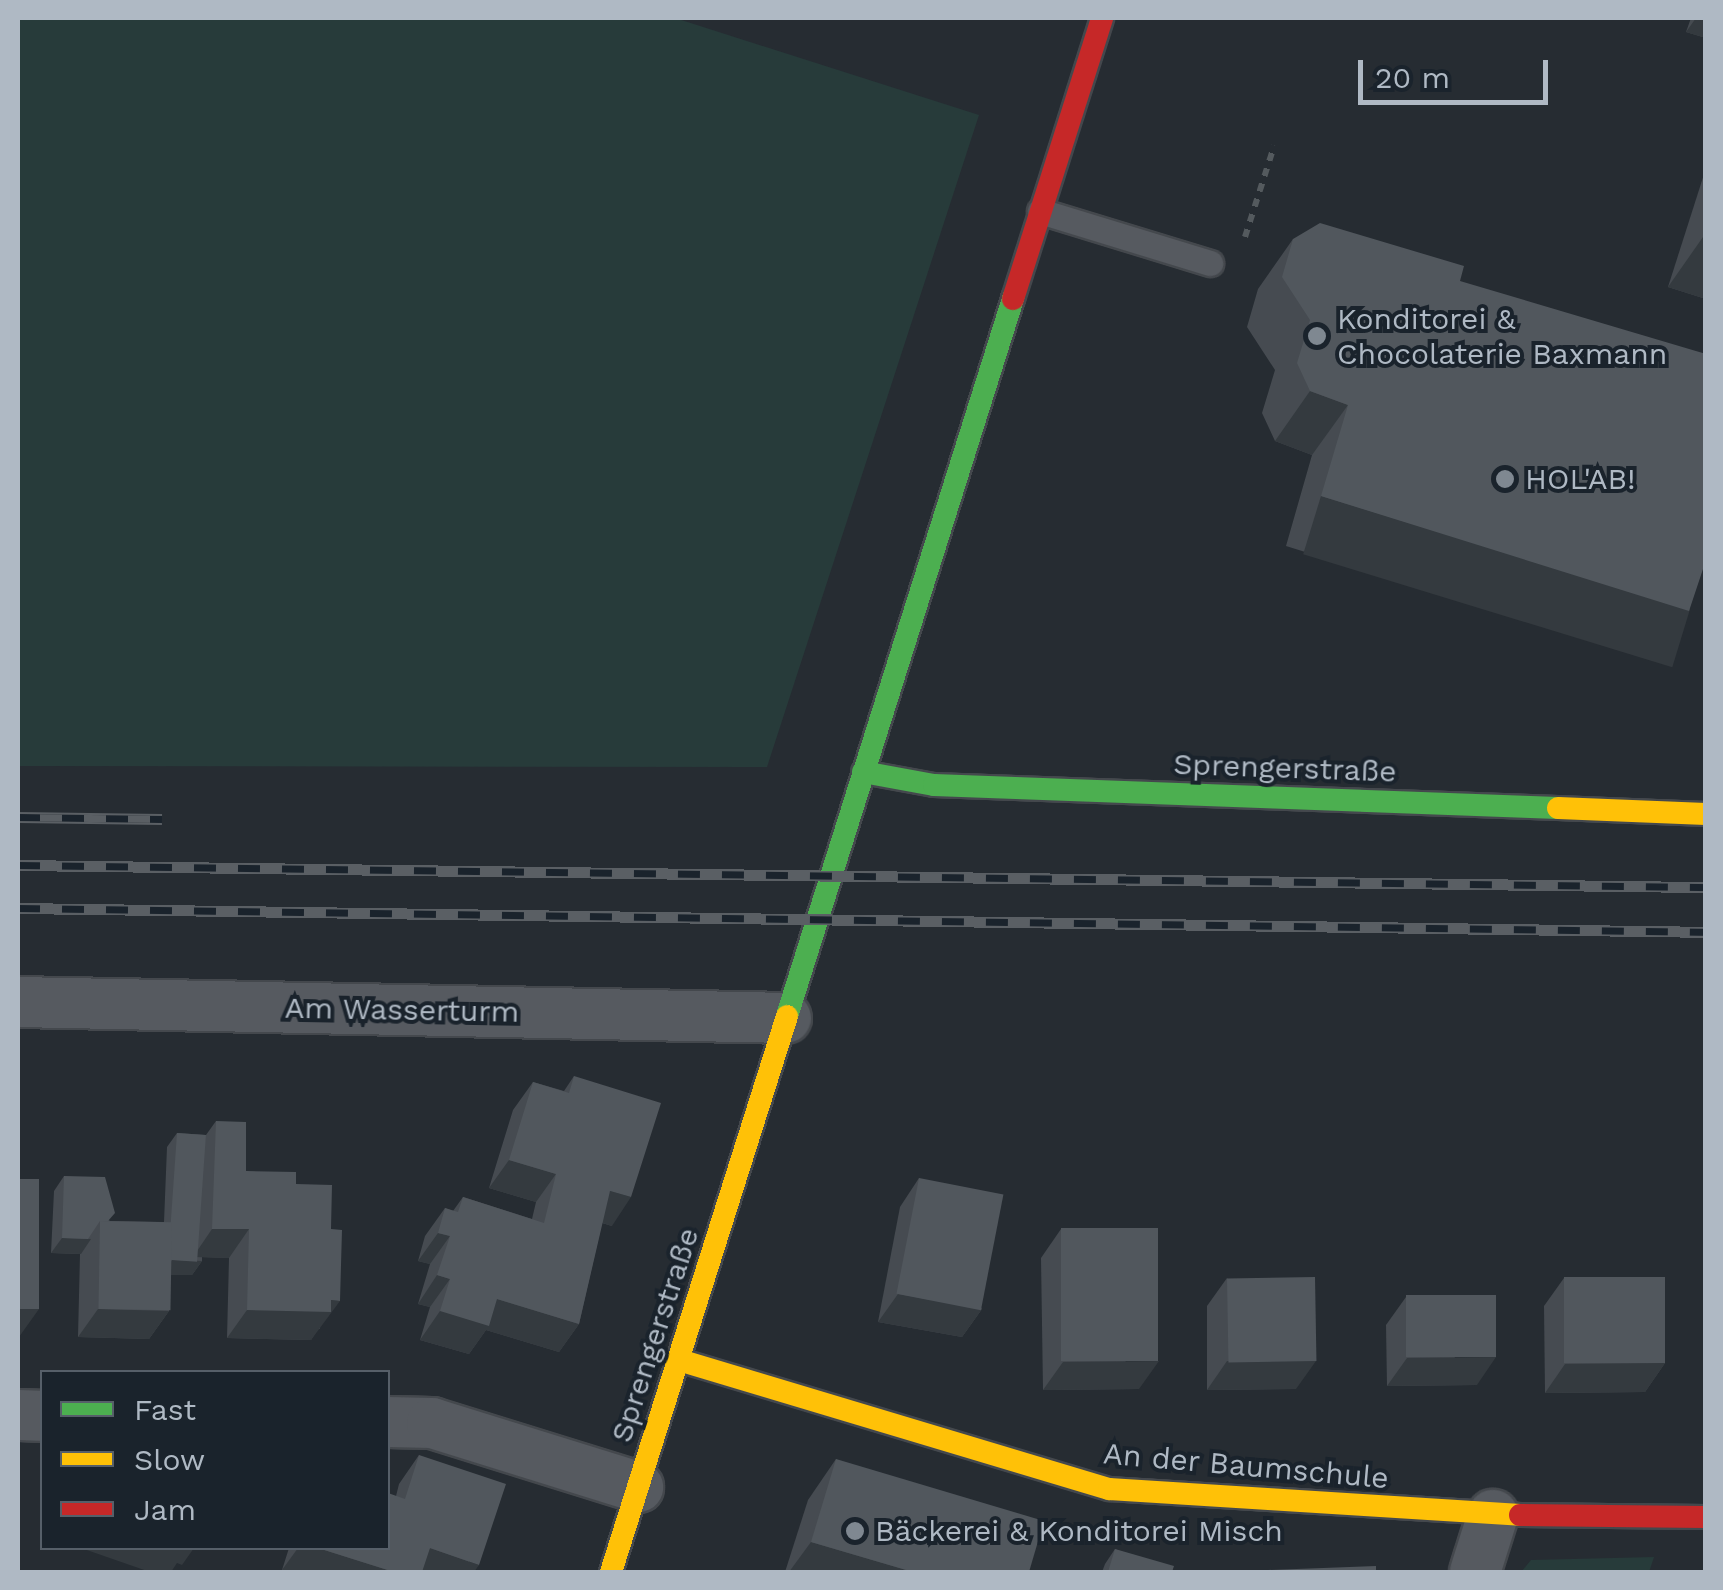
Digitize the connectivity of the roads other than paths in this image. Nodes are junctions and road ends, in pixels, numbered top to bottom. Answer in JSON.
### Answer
{"nodes":[{"id":1,"x":1102,"y":18,"type":"edge"},
{"id":2,"x":1040,"y":210,"type":"junction"},
{"id":3,"x":1210,"y":263,"type":"road end"},
{"id":4,"x":862,"y":772,"type":"junction"},
{"id":5,"x":1706,"y":814,"type":"edge"},
{"id":6,"x":18,"y":1002,"type":"edge"},
{"id":7,"x":786,"y":1018,"type":"junction"},
{"id":8,"x":679,"y":1360,"type":"junction"},
{"id":9,"x":390,"y":1422,"type":"edge"},
{"id":10,"x":638,"y":1487,"type":"junction"},
{"id":11,"x":1492,"y":1515,"type":"junction"},
{"id":12,"x":1706,"y":1517,"type":"edge"},
{"id":13,"x":612,"y":1572,"type":"edge"},
{"id":14,"x":1475,"y":1572,"type":"edge"}],
"edges":[{"from":1,"to":2,"type":"street","name":"Sprengerstraße"},
{"from":2,"to":3,"type":"lane"},
{"from":2,"to":4,"type":"street","name":"Sprengerstraße"},
{"from":4,"to":5,"type":"street","name":"Sprengerstraße"},
{"from":4,"to":7,"type":"street","name":"Sprengerstraße"},
{"from":6,"to":7,"type":"street","name":"Am Wasserturm"},
{"from":7,"to":8,"type":"street","name":"Sprengerstraße"},
{"from":8,"to":10,"type":"street","name":"Sprengerstraße"},
{"from":8,"to":11,"type":"street","name":"An der Baumschule"},
{"from":9,"to":10,"type":"street"},
{"from":10,"to":13,"type":"street","name":"Sprengerstraße"},
{"from":11,"to":12,"type":"street","name":"An der Baumschule"},
{"from":11,"to":14,"type":"street"}]}
